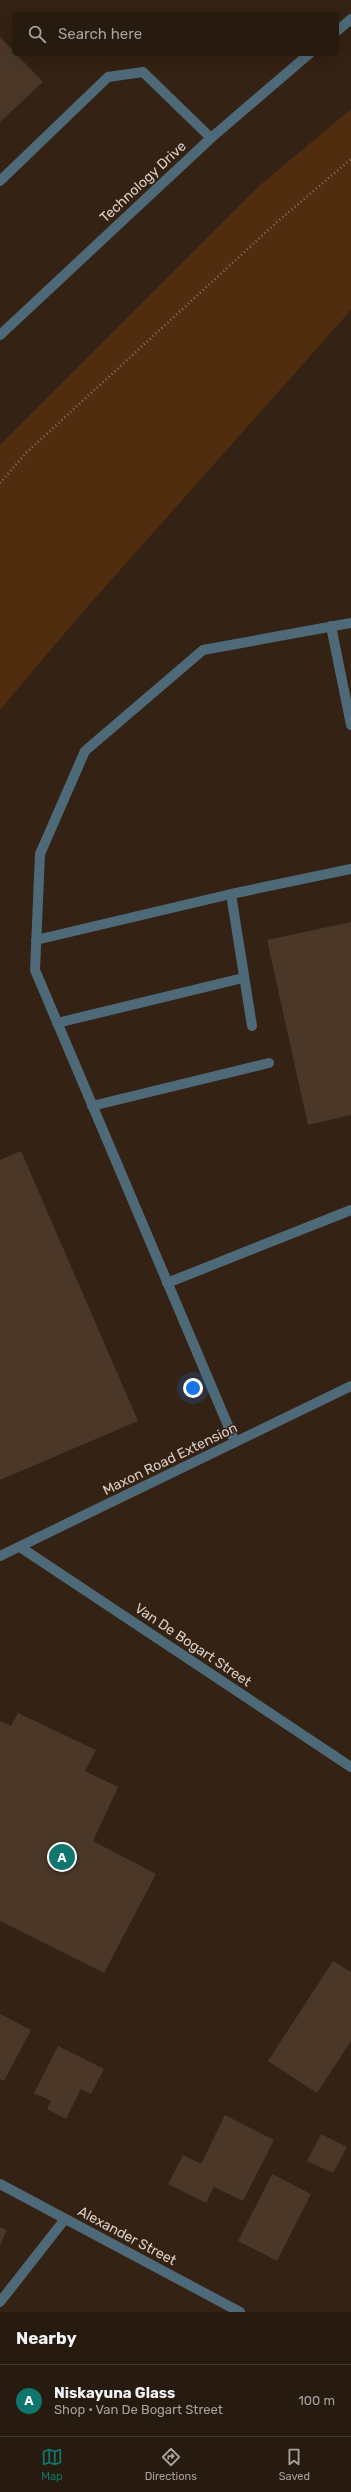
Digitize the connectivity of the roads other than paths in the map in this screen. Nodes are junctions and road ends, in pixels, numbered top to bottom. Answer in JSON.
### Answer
{"nodes":[{"id":1,"x":351,"y":19,"type":"edge"},
{"id":2,"x":339,"y":28,"type":"edge"},
{"id":3,"x":307,"y":56,"type":"edge"},
{"id":4,"x":211,"y":138,"type":"junction"},
{"id":5,"x":0,"y":181,"type":"edge"},
{"id":6,"x":0,"y":335,"type":"edge"},
{"id":7,"x":351,"y":623,"type":"edge"},
{"id":8,"x":331,"y":626,"type":"junction"},
{"id":9,"x":351,"y":725,"type":"edge"},
{"id":10,"x":351,"y":869,"type":"edge"},
{"id":11,"x":231,"y":894,"type":"junction"},
{"id":12,"x":36,"y":940,"type":"junction"},
{"id":13,"x":244,"y":978,"type":"junction"},
{"id":14,"x":57,"y":1023,"type":"junction"},
{"id":15,"x":252,"y":1026,"type":"dead end"},
{"id":16,"x":269,"y":1063,"type":"dead end"},
{"id":17,"x":92,"y":1106,"type":"junction"},
{"id":18,"x":351,"y":1210,"type":"edge"},
{"id":19,"x":168,"y":1283,"type":"junction"},
{"id":20,"x":351,"y":1386,"type":"edge"},
{"id":21,"x":236,"y":1442,"type":"junction"},
{"id":22,"x":20,"y":1547,"type":"junction"},
{"id":23,"x":0,"y":1556,"type":"edge"},
{"id":24,"x":351,"y":1767,"type":"edge"},
{"id":25,"x":0,"y":2184,"type":"edge"},
{"id":26,"x":65,"y":2219,"type":"junction"},
{"id":27,"x":0,"y":2302,"type":"edge"},
{"id":28,"x":240,"y":2312,"type":"edge"}],
"edges":[{"from":1,"to":2,"type":"street"},
{"from":3,"to":4,"type":"street","name":"Technology Drive"},
{"from":4,"to":5,"type":"street"},
{"from":4,"to":6,"type":"street","name":"Technology Drive"},
{"from":7,"to":8,"type":"street"},
{"from":8,"to":9,"type":"street"},
{"from":8,"to":12,"type":"street"},
{"from":10,"to":11,"type":"street"},
{"from":11,"to":12,"type":"street"},
{"from":11,"to":13,"type":"street"},
{"from":12,"to":14,"type":"street"},
{"from":13,"to":14,"type":"street"},
{"from":13,"to":15,"type":"street"},
{"from":14,"to":17,"type":"street"},
{"from":16,"to":17,"type":"street"},
{"from":17,"to":19,"type":"street"},
{"from":18,"to":19,"type":"street"},
{"from":19,"to":21,"type":"street"},
{"from":20,"to":21,"type":"street","name":"Maxon Road Extension"},
{"from":21,"to":22,"type":"street","name":"Maxon Road Extension"},
{"from":22,"to":23,"type":"street","name":"Maxon Road Extension"},
{"from":22,"to":24,"type":"street","name":"Van De Bogart Street"},
{"from":25,"to":26,"type":"street","name":"Alexander Street"},
{"from":26,"to":27,"type":"street"},
{"from":26,"to":28,"type":"street","name":"Alexander Street"}]}
